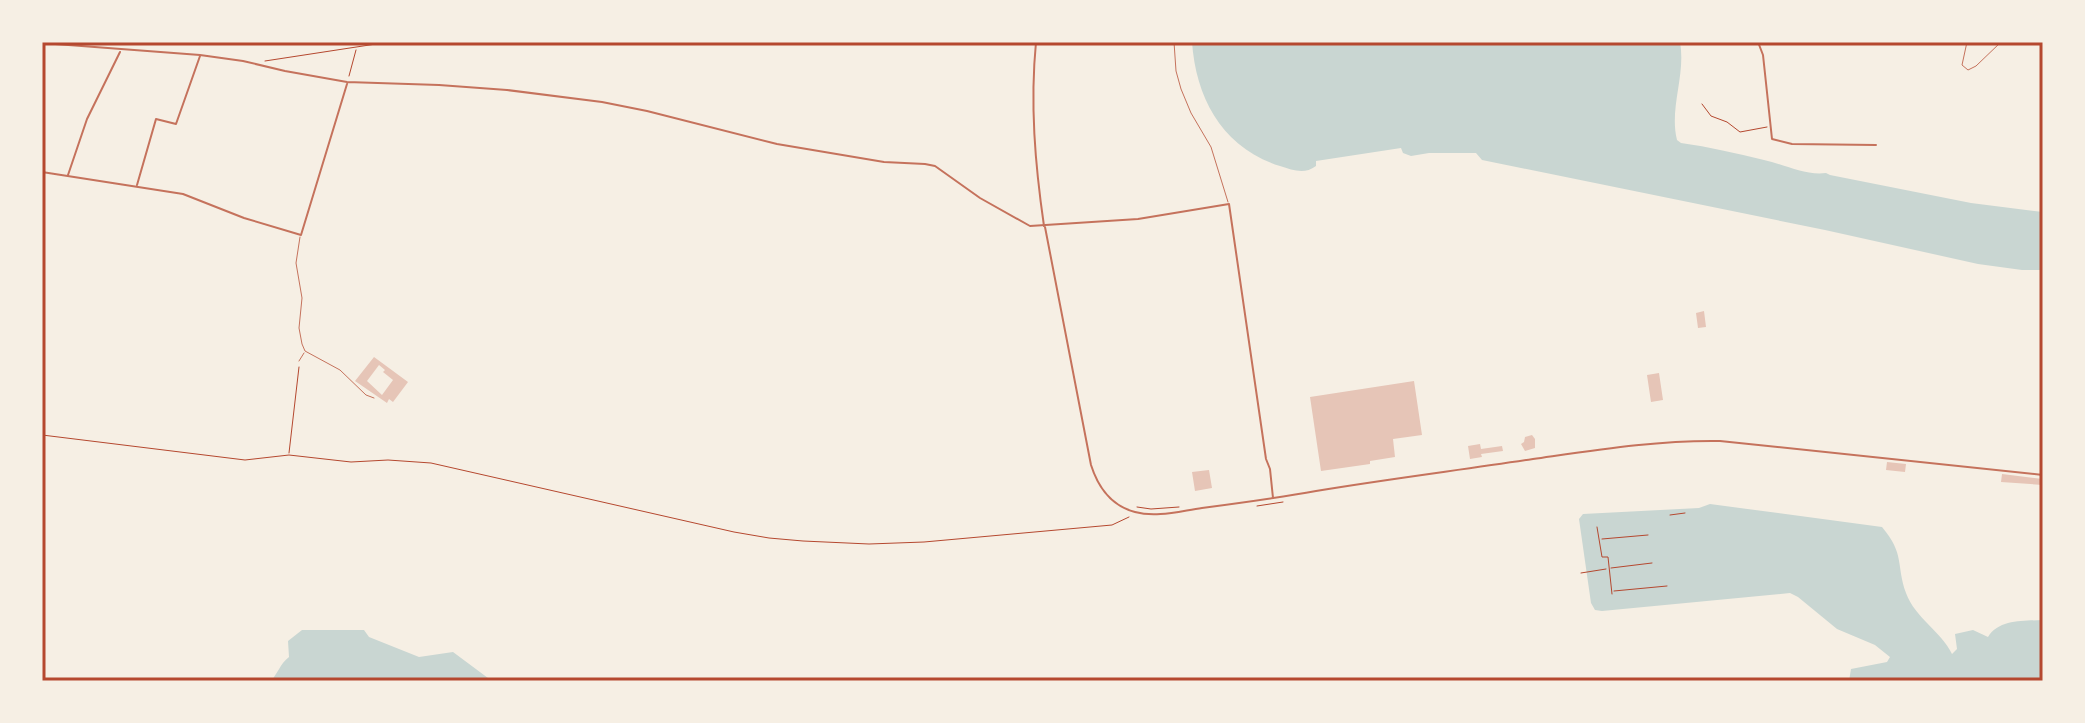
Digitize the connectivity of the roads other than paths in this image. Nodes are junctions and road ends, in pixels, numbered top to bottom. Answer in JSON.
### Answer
{"nodes":[{"id":1,"x":1036,"y":42,"type":"edge"},
{"id":2,"x":1174,"y":42,"type":"edge"},
{"id":3,"x":1758,"y":42,"type":"edge"},
{"id":4,"x":1967,"y":42,"type":"edge"},
{"id":5,"x":2001,"y":42,"type":"edge"},
{"id":6,"x":42,"y":43,"type":"edge"},
{"id":7,"x":121,"y":50,"type":"junction"},
{"id":8,"x":200,"y":55,"type":"junction"},
{"id":9,"x":347,"y":82,"type":"junction"},
{"id":10,"x":1876,"y":145,"type":"dead end"},
{"id":11,"x":42,"y":172,"type":"edge"},
{"id":12,"x":68,"y":176,"type":"junction"},
{"id":13,"x":137,"y":186,"type":"junction"},
{"id":14,"x":1229,"y":204,"type":"junction"},
{"id":15,"x":1044,"y":226,"type":"junction"},
{"id":16,"x":301,"y":235,"type":"junction"},
{"id":17,"x":305,"y":351,"type":"junction"},
{"id":18,"x":299,"y":361,"type":"road end"},
{"id":19,"x":374,"y":398,"type":"dead end"},
{"id":20,"x":2043,"y":475,"type":"edge"},
{"id":21,"x":1273,"y":498,"type":"junction"}],
"edges":[{"from":1,"to":15,"type":"street"},
{"from":2,"to":14,"type":"lane"},
{"from":3,"to":10,"type":"street"},
{"from":4,"to":5,"type":"lane"},
{"from":6,"to":7,"type":"street"},
{"from":7,"to":8,"type":"street"},
{"from":7,"to":12,"type":"street"},
{"from":8,"to":9,"type":"street"},
{"from":8,"to":13,"type":"street"},
{"from":9,"to":15,"type":"street"},
{"from":9,"to":16,"type":"street"},
{"from":11,"to":12,"type":"street"},
{"from":12,"to":13,"type":"street"},
{"from":13,"to":16,"type":"street"},
{"from":14,"to":15,"type":"street"},
{"from":14,"to":21,"type":"street"},
{"from":15,"to":21,"type":"street"},
{"from":16,"to":17,"type":"lane"},
{"from":17,"to":18,"type":"lane"},
{"from":17,"to":19,"type":"lane"},
{"from":20,"to":21,"type":"street"}]}
